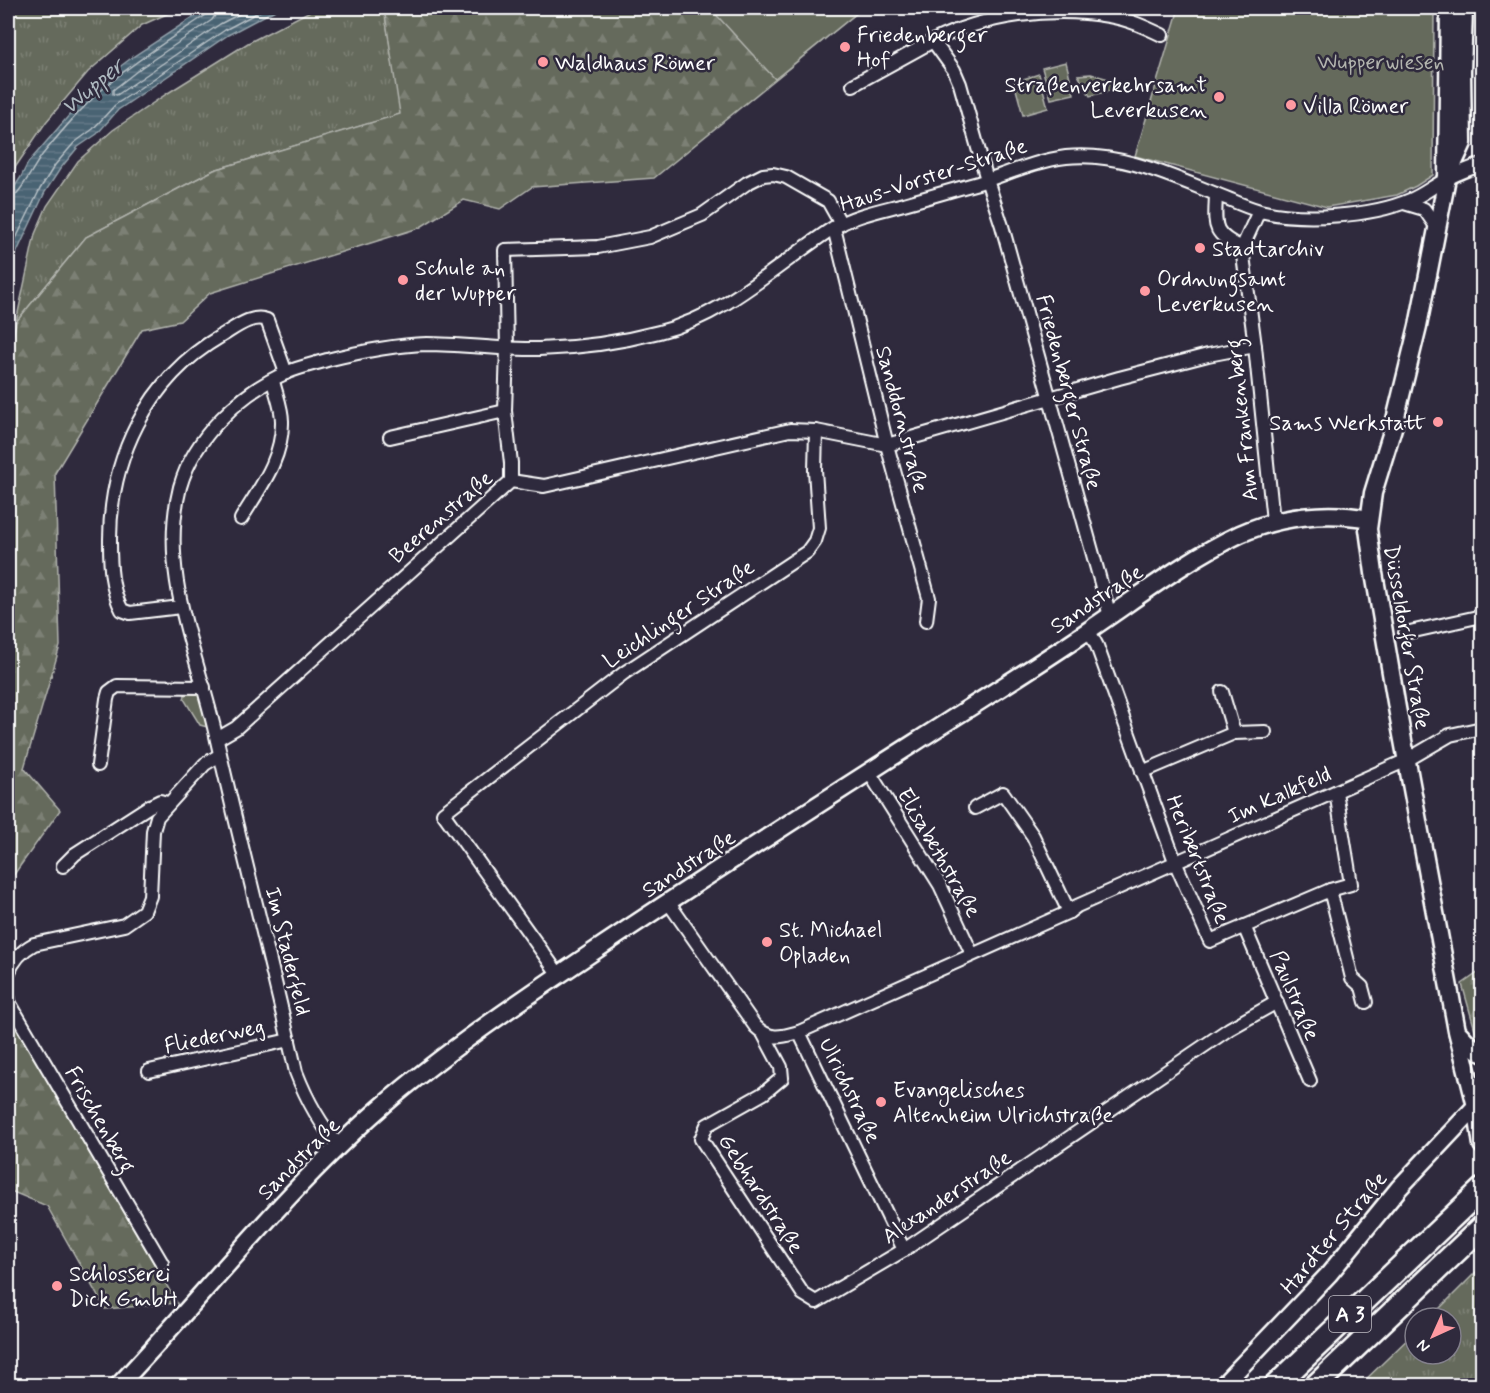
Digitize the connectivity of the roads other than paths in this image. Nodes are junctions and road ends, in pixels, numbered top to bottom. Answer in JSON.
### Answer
{"nodes":[{"id":1,"x":1449,"y":8,"type":"edge"},
{"id":2,"x":1464,"y":8,"type":"edge"},
{"id":3,"x":1162,"y":35,"type":"dead end"},
{"id":4,"x":933,"y":41,"type":"junction"},
{"id":5,"x":853,"y":85,"type":"dead end"},
{"id":6,"x":1482,"y":164,"type":"edge"},
{"id":7,"x":1448,"y":178,"type":"junction"},
{"id":8,"x":987,"y":180,"type":"junction"},
{"id":9,"x":1216,"y":194,"type":"junction"},
{"id":10,"x":1404,"y":203,"type":"junction"},
{"id":11,"x":1259,"y":211,"type":"junction"},
{"id":12,"x":837,"y":226,"type":"junction"},
{"id":13,"x":1438,"y":229,"type":"junction"},
{"id":14,"x":1242,"y":248,"type":"junction"},
{"id":15,"x":1255,"y":346,"type":"junction"},
{"id":16,"x":507,"y":349,"type":"junction"},
{"id":17,"x":286,"y":373,"type":"junction"},
{"id":18,"x":273,"y":381,"type":"junction"},
{"id":19,"x":1050,"y":399,"type":"junction"},
{"id":20,"x":505,"y":411,"type":"junction"},
{"id":21,"x":816,"y":431,"type":"junction"},
{"id":22,"x":390,"y":437,"type":"dead end"},
{"id":23,"x":887,"y":445,"type":"junction"},
{"id":24,"x":511,"y":482,"type":"junction"},
{"id":25,"x":242,"y":519,"type":"dead end"},
{"id":26,"x":1370,"y":519,"type":"junction"},
{"id":27,"x":1273,"y":521,"type":"junction"},
{"id":28,"x":181,"y":607,"type":"junction"},
{"id":29,"x":1110,"y":616,"type":"junction"},
{"id":30,"x":1482,"y":616,"type":"edge"},
{"id":31,"x":926,"y":621,"type":"dead end"},
{"id":32,"x":1089,"y":631,"type":"junction"},
{"id":33,"x":1404,"y":633,"type":"dead end"},
{"id":34,"x":204,"y":687,"type":"junction"},
{"id":35,"x":1222,"y":692,"type":"dead end"},
{"id":36,"x":1482,"y":728,"type":"edge"},
{"id":37,"x":1265,"y":732,"type":"dead end"},
{"id":38,"x":1234,"y":733,"type":"junction"},
{"id":39,"x":217,"y":739,"type":"junction"},
{"id":40,"x":220,"y":755,"type":"junction"},
{"id":41,"x":1407,"y":760,"type":"junction"},
{"id":42,"x":98,"y":765,"type":"dead end"},
{"id":43,"x":869,"y":772,"type":"junction"},
{"id":44,"x":1142,"y":772,"type":"junction"},
{"id":45,"x":1336,"y":792,"type":"junction"},
{"id":46,"x":167,"y":804,"type":"junction"},
{"id":47,"x":975,"y":808,"type":"dead end"},
{"id":48,"x":1176,"y":864,"type":"junction"},
{"id":49,"x":63,"y":866,"type":"dead end"},
{"id":50,"x":1330,"y":890,"type":"junction"},
{"id":51,"x":668,"y":902,"type":"junction"},
{"id":52,"x":1069,"y":912,"type":"junction"},
{"id":53,"x":1244,"y":926,"type":"junction"},
{"id":54,"x":972,"y":954,"type":"junction"},
{"id":55,"x":8,"y":974,"type":"edge"},
{"id":56,"x":559,"y":975,"type":"junction"},
{"id":57,"x":8,"y":995,"type":"edge"},
{"id":58,"x":1277,"y":1002,"type":"junction"},
{"id":59,"x":1366,"y":1002,"type":"dead end"},
{"id":60,"x":1457,"y":1031,"type":"junction"},
{"id":61,"x":799,"y":1032,"type":"junction"},
{"id":62,"x":764,"y":1035,"type":"junction"},
{"id":63,"x":289,"y":1040,"type":"junction"},
{"id":64,"x":1482,"y":1053,"type":"edge"},
{"id":65,"x":149,"y":1071,"type":"dead end"},
{"id":66,"x":1310,"y":1081,"type":"dead end"},
{"id":67,"x":1479,"y":1102,"type":"edge"},
{"id":68,"x":339,"y":1146,"type":"junction"},
{"id":69,"x":1482,"y":1146,"type":"edge"},
{"id":70,"x":1482,"y":1189,"type":"edge"},
{"id":71,"x":1482,"y":1227,"type":"edge"},
{"id":72,"x":904,"y":1250,"type":"junction"},
{"id":73,"x":162,"y":1263,"type":"dead end"},
{"id":74,"x":816,"y":1302,"type":"joint"},
{"id":75,"x":118,"y":1386,"type":"edge"},
{"id":76,"x":1222,"y":1386,"type":"edge"},
{"id":77,"x":1275,"y":1386,"type":"edge"},
{"id":78,"x":1315,"y":1386,"type":"edge"}],
"edges":[{"from":1,"to":7,"type":"main road","name":"Düsseldorfer Straße"},
{"from":2,"to":7,"type":"main road","name":"Düsseldorfer Straße"},
{"from":3,"to":4,"type":"street"},
{"from":4,"to":5,"type":"street"},
{"from":4,"to":8,"type":"street","name":"Friedenberger Straße"},
{"from":6,"to":7,"type":"street","name":"Haus-Vorster-Straße"},
{"from":7,"to":10,"type":"street","name":"Haus-Vorster-Straße"},
{"from":7,"to":13,"type":"main road","name":"Düsseldorfer Straße"},
{"from":8,"to":9,"type":"street","name":"Haus-Vorster-Straße"},
{"from":8,"to":12,"type":"street","name":"Haus-Vorster-Straße"},
{"from":8,"to":19,"type":"street","name":"Friedenberger Straße"},
{"from":9,"to":11,"type":"street","name":"Haus-Vorster-Straße"},
{"from":9,"to":14,"type":"street"},
{"from":10,"to":11,"type":"street","name":"Haus-Vorster-Straße"},
{"from":10,"to":13,"type":"street"},
{"from":11,"to":14,"type":"street"},
{"from":12,"to":16,"type":"street","name":"Haus-Vorster-Straße"},
{"from":12,"to":16,"type":"street"},
{"from":12,"to":23,"type":"street","name":"Sanddornstraße"},
{"from":13,"to":26,"type":"main road","name":"Düsseldorfer Straße"},
{"from":14,"to":15,"type":"street","name":"Am Frankenberg"},
{"from":15,"to":19,"type":"street"},
{"from":15,"to":27,"type":"street","name":"Am Frankenberg"},
{"from":16,"to":17,"type":"street","name":"Haus-Vorster-Straße"},
{"from":16,"to":20,"type":"street"},
{"from":17,"to":18,"type":"street","name":"Haus-Vorster-Straße"},
{"from":17,"to":28,"type":"street"},
{"from":18,"to":25,"type":"street"},
{"from":18,"to":28,"type":"street","name":"Haus-Vorster-Straße"},
{"from":19,"to":23,"type":"street"},
{"from":19,"to":29,"type":"street","name":"Friedenberger Straße"},
{"from":20,"to":22,"type":"street"},
{"from":20,"to":24,"type":"street"},
{"from":21,"to":23,"type":"street"},
{"from":21,"to":24,"type":"street","name":"Beerenstraße"},
{"from":21,"to":56,"type":"street","name":"Leichlinger Straße"},
{"from":23,"to":31,"type":"street","name":"Sanddornstraße"},
{"from":24,"to":39,"type":"street","name":"Beerenstraße"},
{"from":26,"to":27,"type":"main road","name":"Sandstraße"},
{"from":26,"to":41,"type":"main road","name":"Düsseldorfer Straße"},
{"from":27,"to":29,"type":"main road","name":"Sandstraße"},
{"from":28,"to":34,"type":"street","name":"Haus-Vorster-Straße"},
{"from":29,"to":32,"type":"main road","name":"Sandstraße"},
{"from":30,"to":33,"type":"street"},
{"from":32,"to":43,"type":"main road","name":"Sandstraße"},
{"from":32,"to":44,"type":"street","name":"Heribertstraße"},
{"from":34,"to":39,"type":"street","name":"Haus-Vorster-Straße"},
{"from":34,"to":42,"type":"street"},
{"from":35,"to":38,"type":"street"},
{"from":36,"to":41,"type":"street","name":"Im Kalkfeld"},
{"from":37,"to":38,"type":"street"},
{"from":38,"to":44,"type":"street"},
{"from":39,"to":40,"type":"street","name":"Haus-Vorster-Straße"},
{"from":40,"to":46,"type":"street"},
{"from":40,"to":63,"type":"street","name":"Im Staderfeld"},
{"from":41,"to":45,"type":"street","name":"Im Kalkfeld"},
{"from":41,"to":60,"type":"main road","name":"Düsseldorfer Straße"},
{"from":43,"to":51,"type":"main road","name":"Sandstraße"},
{"from":43,"to":54,"type":"street","name":"Elisabethstraße"},
{"from":44,"to":48,"type":"street","name":"Heribertstraße"},
{"from":45,"to":48,"type":"street","name":"Im Kalkfeld"},
{"from":45,"to":50,"type":"street","name":"Heribertstraße"},
{"from":46,"to":49,"type":"street"},
{"from":46,"to":55,"type":"street"},
{"from":47,"to":52,"type":"street"},
{"from":48,"to":52,"type":"street","name":"Im Kalkfeld"},
{"from":48,"to":53,"type":"street","name":"Heribertstraße"},
{"from":50,"to":53,"type":"street","name":"Heribertstraße"},
{"from":50,"to":59,"type":"street"},
{"from":51,"to":56,"type":"main road","name":"Sandstraße"},
{"from":51,"to":62,"type":"street"},
{"from":52,"to":54,"type":"street","name":"Im Kalkfeld"},
{"from":53,"to":58,"type":"street","name":"Paulstraße"},
{"from":54,"to":61,"type":"street","name":"Im Kalkfeld"},
{"from":56,"to":68,"type":"main road","name":"Sandstraße"},
{"from":57,"to":73,"type":"street","name":"Frischenberg"},
{"from":58,"to":66,"type":"street","name":"Paulstraße"},
{"from":58,"to":72,"type":"street","name":"Alexanderstraße"},
{"from":60,"to":64,"type":"main road"},
{"from":60,"to":67,"type":"main road","name":"Düsseldorfer Straße"},
{"from":61,"to":62,"type":"street","name":"Ulrichstraße"},
{"from":61,"to":72,"type":"street","name":"Ulrichstraße"},
{"from":62,"to":74,"type":"street","name":"Gebhardstraße"},
{"from":63,"to":65,"type":"street","name":"Fliederweg"},
{"from":63,"to":68,"type":"street","name":"Im Staderfeld"},
{"from":67,"to":69,"type":"main road","name":"Düsseldorfer Straße"},
{"from":67,"to":76,"type":"main road","name":"Hardter Straße"},
{"from":68,"to":75,"type":"main road","name":"Sandstraße"},
{"from":70,"to":77,"type":"highway","number":"A 3"},
{"from":71,"to":78,"type":"highway","number":"A 3"},
{"from":72,"to":74,"type":"street","name":"Alexanderstraße"}]}
